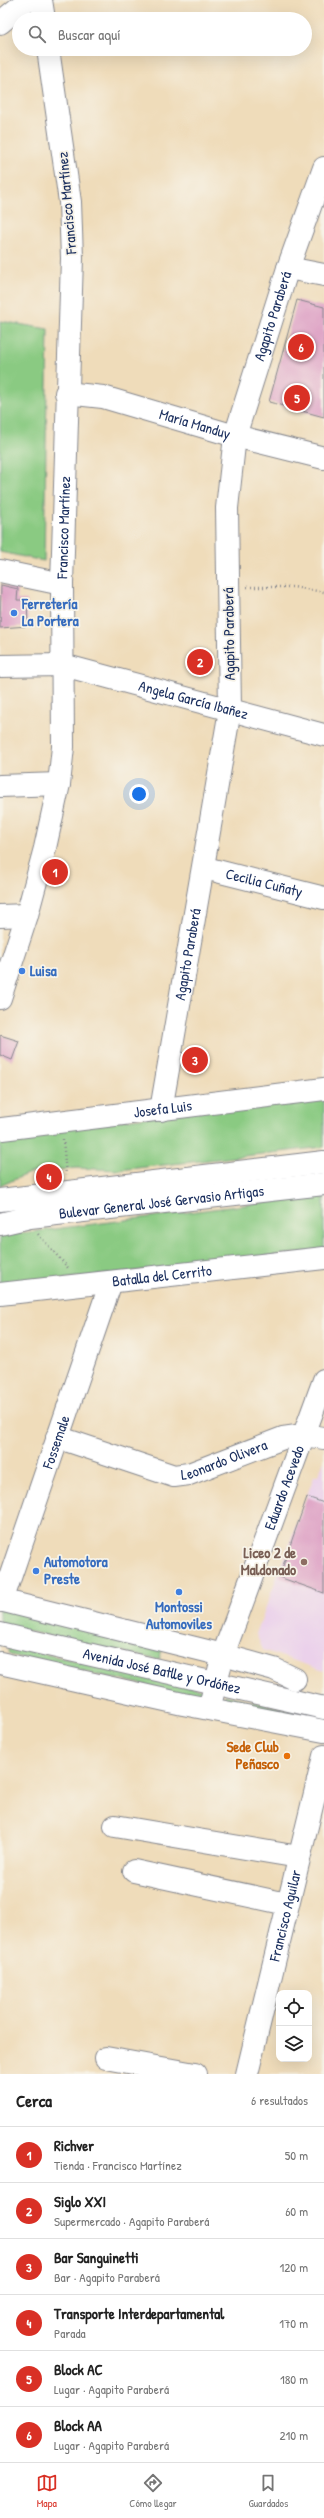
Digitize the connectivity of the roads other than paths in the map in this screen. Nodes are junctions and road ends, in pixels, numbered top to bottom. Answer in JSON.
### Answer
{"nodes":[{"id":1,"x":28,"y":0,"type":"edge"},
{"id":2,"x":41,"y":0,"type":"edge"},
{"id":3,"x":13,"y":12,"type":"edge"},
{"id":4,"x":43,"y":12,"type":"edge"},
{"id":5,"x":12,"y":13,"type":"edge"},
{"id":6,"x":0,"y":23,"type":"edge"},
{"id":7,"x":49,"y":56,"type":"edge"},
{"id":8,"x":324,"y":168,"type":"edge"},
{"id":9,"x":288,"y":268,"type":"junction"},
{"id":10,"x":324,"y":275,"type":"edge"},
{"id":11,"x":66,"y":393,"type":"junction"},
{"id":12,"x":235,"y":436,"type":"junction"},
{"id":13,"x":324,"y":458,"type":"edge"},
{"id":14,"x":0,"y":572,"type":"edge"},
{"id":15,"x":62,"y":584,"type":"junction"},
{"id":16,"x":63,"y":665,"type":"junction"},
{"id":17,"x":0,"y":666,"type":"edge"},
{"id":18,"x":230,"y":710,"type":"junction"},
{"id":19,"x":324,"y":735,"type":"edge"},
{"id":20,"x":59,"y":784,"type":"junction"},
{"id":21,"x":0,"y":786,"type":"edge"},
{"id":22,"x":205,"y":868,"type":"junction"},
{"id":23,"x":324,"y":898,"type":"edge"},
{"id":24,"x":27,"y":915,"type":"junction"},
{"id":25,"x":0,"y":916,"type":"edge"},
{"id":26,"x":0,"y":998,"type":"edge"},
{"id":27,"x":324,"y":1089,"type":"edge"},
{"id":28,"x":161,"y":1110,"type":"junction"},
{"id":29,"x":2,"y":1129,"type":"dead end"},
{"id":30,"x":324,"y":1162,"type":"edge"},
{"id":31,"x":324,"y":1184,"type":"edge"},
{"id":32,"x":0,"y":1200,"type":"edge"},
{"id":33,"x":0,"y":1224,"type":"edge"},
{"id":34,"x":324,"y":1258,"type":"edge"},
{"id":35,"x":111,"y":1282,"type":"junction"},
{"id":36,"x":0,"y":1294,"type":"edge"},
{"id":37,"x":324,"y":1380,"type":"edge"},
{"id":38,"x":314,"y":1436,"type":"edge"},
{"id":39,"x":57,"y":1437,"type":"junction"},
{"id":40,"x":1,"y":1601,"type":"edge"},
{"id":41,"x":0,"y":1634,"type":"edge"},
{"id":42,"x":223,"y":1655,"type":"junction"},
{"id":43,"x":0,"y":1663,"type":"edge"},
{"id":44,"x":295,"y":1679,"type":"dead end"},
{"id":45,"x":215,"y":1682,"type":"junction"},
{"id":46,"x":324,"y":1708,"type":"edge"},
{"id":47,"x":209,"y":1709,"type":"junction"},
{"id":48,"x":324,"y":1731,"type":"edge"},
{"id":49,"x":324,"y":1756,"type":"edge"},
{"id":50,"x":114,"y":1826,"type":"dead end"},
{"id":51,"x":299,"y":1858,"type":"junction"},
{"id":52,"x":134,"y":1871,"type":"dead end"},
{"id":53,"x":287,"y":1904,"type":"junction"},
{"id":54,"x":106,"y":2058,"type":"dead end"},
{"id":55,"x":195,"y":2074,"type":"edge"},
{"id":56,"x":247,"y":2074,"type":"edge"}],
"edges":[{"from":1,"to":3,"type":"street"},
{"from":2,"to":4,"type":"street"},
{"from":5,"to":6,"type":"street"},
{"from":7,"to":11,"type":"street","name":"Francisco Martínez"},
{"from":8,"to":9,"type":"street","name":"Agapito Paraberá"},
{"from":9,"to":10,"type":"street"},
{"from":9,"to":12,"type":"street","name":"Agapito Paraberá"},
{"from":11,"to":12,"type":"street","name":"María Manduy"},
{"from":11,"to":15,"type":"street","name":"Francisco Martínez"},
{"from":12,"to":13,"type":"street","name":"María Manduy"},
{"from":12,"to":18,"type":"street","name":"Agapito Paraberá"},
{"from":14,"to":15,"type":"street"},
{"from":15,"to":16,"type":"street","name":"Francisco Martínez"},
{"from":16,"to":17,"type":"street","name":"Angela García Ibañez"},
{"from":16,"to":18,"type":"street","name":"Angela García Ibañez"},
{"from":16,"to":20,"type":"street","name":"Francisco Martínez"},
{"from":18,"to":19,"type":"street","name":"Angela García Ibañez"},
{"from":18,"to":22,"type":"street","name":"Agapito Paraberá"},
{"from":20,"to":21,"type":"street"},
{"from":20,"to":24,"type":"street","name":"Francisco Martínez"},
{"from":22,"to":23,"type":"street","name":"Cecilia Cuñaty"},
{"from":22,"to":28,"type":"street","name":"Agapito Paraberá"},
{"from":24,"to":25,"type":"street"},
{"from":24,"to":26,"type":"street","name":"Francisco Martínez"},
{"from":27,"to":28,"type":"street","name":"Josefa Luis"},
{"from":28,"to":29,"type":"street","name":"Josefa Luis"},
{"from":30,"to":32,"type":"street","name":"Bulevar General José Gervasio Artigas"},
{"from":31,"to":33,"type":"street","name":"Bulevar General José Gervasio Artigas"},
{"from":34,"to":35,"type":"street","name":"Batalla del Cerrito"},
{"from":35,"to":36,"type":"street","name":"Batalla del Cerrito"},
{"from":35,"to":39,"type":"street","name":"Fossemale"},
{"from":37,"to":38,"type":"street","name":"Eduardo Acevedo"},
{"from":38,"to":39,"type":"street","name":"Leonardo Olivera"},
{"from":38,"to":42,"type":"street","name":"Eduardo Acevedo"},
{"from":39,"to":40,"type":"street","name":"Fossemale"},
{"from":40,"to":42,"type":"street"},
{"from":41,"to":45,"type":"street","name":"Avenida José Batlle y Ordóñez"},
{"from":42,"to":44,"type":"street"},
{"from":42,"to":45,"type":"street","name":"Eduardo Acevedo"},
{"from":43,"to":47,"type":"street","name":"Avenida José Batlle y Ordóñez"},
{"from":45,"to":46,"type":"street","name":"Avenida José Batlle y Ordóñez"},
{"from":45,"to":47,"type":"street","name":"Eduardo Acevedo"},
{"from":47,"to":48,"type":"street","name":"Avenida José Batlle y Ordóñez"},
{"from":49,"to":51,"type":"street","name":"Francisco Aguilar"},
{"from":50,"to":51,"type":"street"},
{"from":51,"to":53,"type":"street","name":"Francisco Aguilar"},
{"from":52,"to":53,"type":"street"},
{"from":53,"to":56,"type":"street","name":"Francisco Aguilar"},
{"from":54,"to":55,"type":"street"}]}
